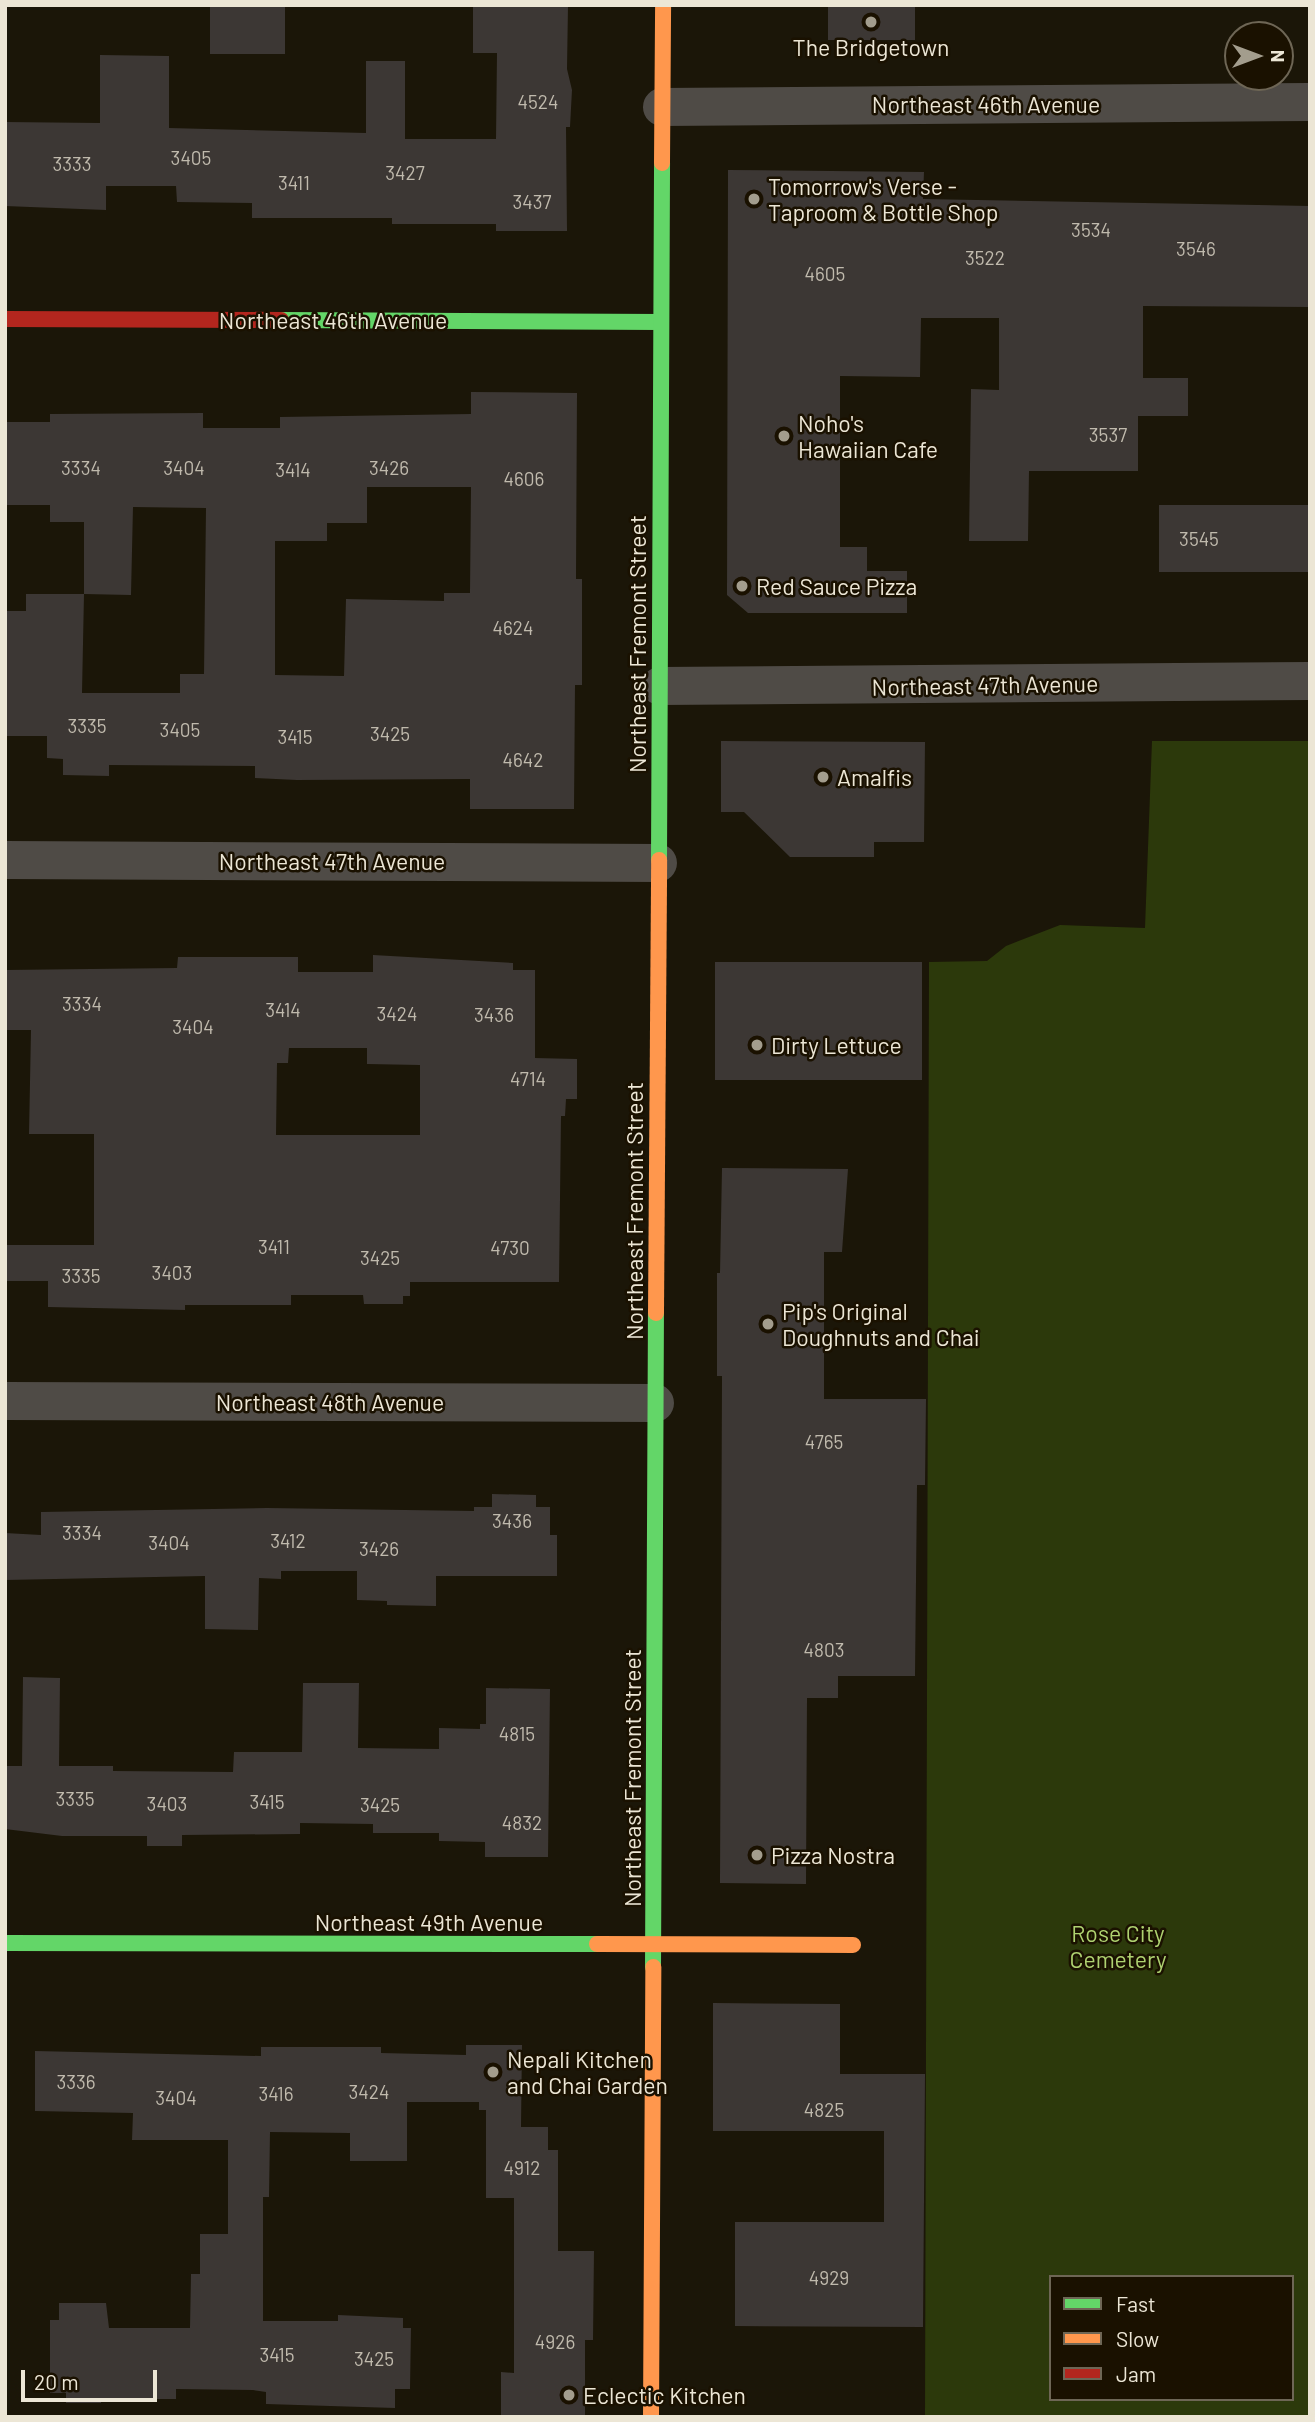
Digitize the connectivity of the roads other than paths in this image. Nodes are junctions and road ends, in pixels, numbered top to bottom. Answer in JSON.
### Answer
{"nodes":[{"id":1,"x":663,"y":5,"type":"edge"},
{"id":2,"x":1310,"y":102,"type":"edge"},
{"id":3,"x":662,"y":107,"type":"junction"},
{"id":4,"x":5,"y":319,"type":"edge"},
{"id":5,"x":661,"y":322,"type":"junction"},
{"id":6,"x":1310,"y":681,"type":"edge"},
{"id":7,"x":660,"y":686,"type":"junction"},
{"id":8,"x":5,"y":860,"type":"edge"},
{"id":9,"x":658,"y":863,"type":"junction"},
{"id":10,"x":5,"y":1401,"type":"edge"},
{"id":11,"x":655,"y":1403,"type":"junction"},
{"id":12,"x":5,"y":1942,"type":"edge"},
{"id":13,"x":654,"y":1944,"type":"junction"},
{"id":14,"x":853,"y":1945,"type":"dead end"},
{"id":15,"x":651,"y":2417,"type":"edge"}],
"edges":[{"from":1,"to":3,"type":"main road","name":"Northeast Fremont Street"},
{"from":2,"to":3,"type":"street","name":"Northeast 46th Avenue"},
{"from":3,"to":5,"type":"main road","name":"Northeast Fremont Street"},
{"from":4,"to":5,"type":"main road","name":"Northeast 46th Avenue"},
{"from":5,"to":7,"type":"main road","name":"Northeast Fremont Street"},
{"from":6,"to":7,"type":"street","name":"Northeast 47th Avenue"},
{"from":7,"to":9,"type":"main road","name":"Northeast Fremont Street"},
{"from":8,"to":9,"type":"street","name":"Northeast 47th Avenue"},
{"from":9,"to":11,"type":"main road","name":"Northeast Fremont Street"},
{"from":10,"to":11,"type":"street","name":"Northeast 48th Avenue"},
{"from":11,"to":13,"type":"main road","name":"Northeast Fremont Street"},
{"from":12,"to":13,"type":"main road","name":"Northeast 49th Avenue"},
{"from":13,"to":14,"type":"main road","name":"Northeast 49th Avenue"},
{"from":13,"to":15,"type":"main road","name":"Northeast Fremont Street"}]}
